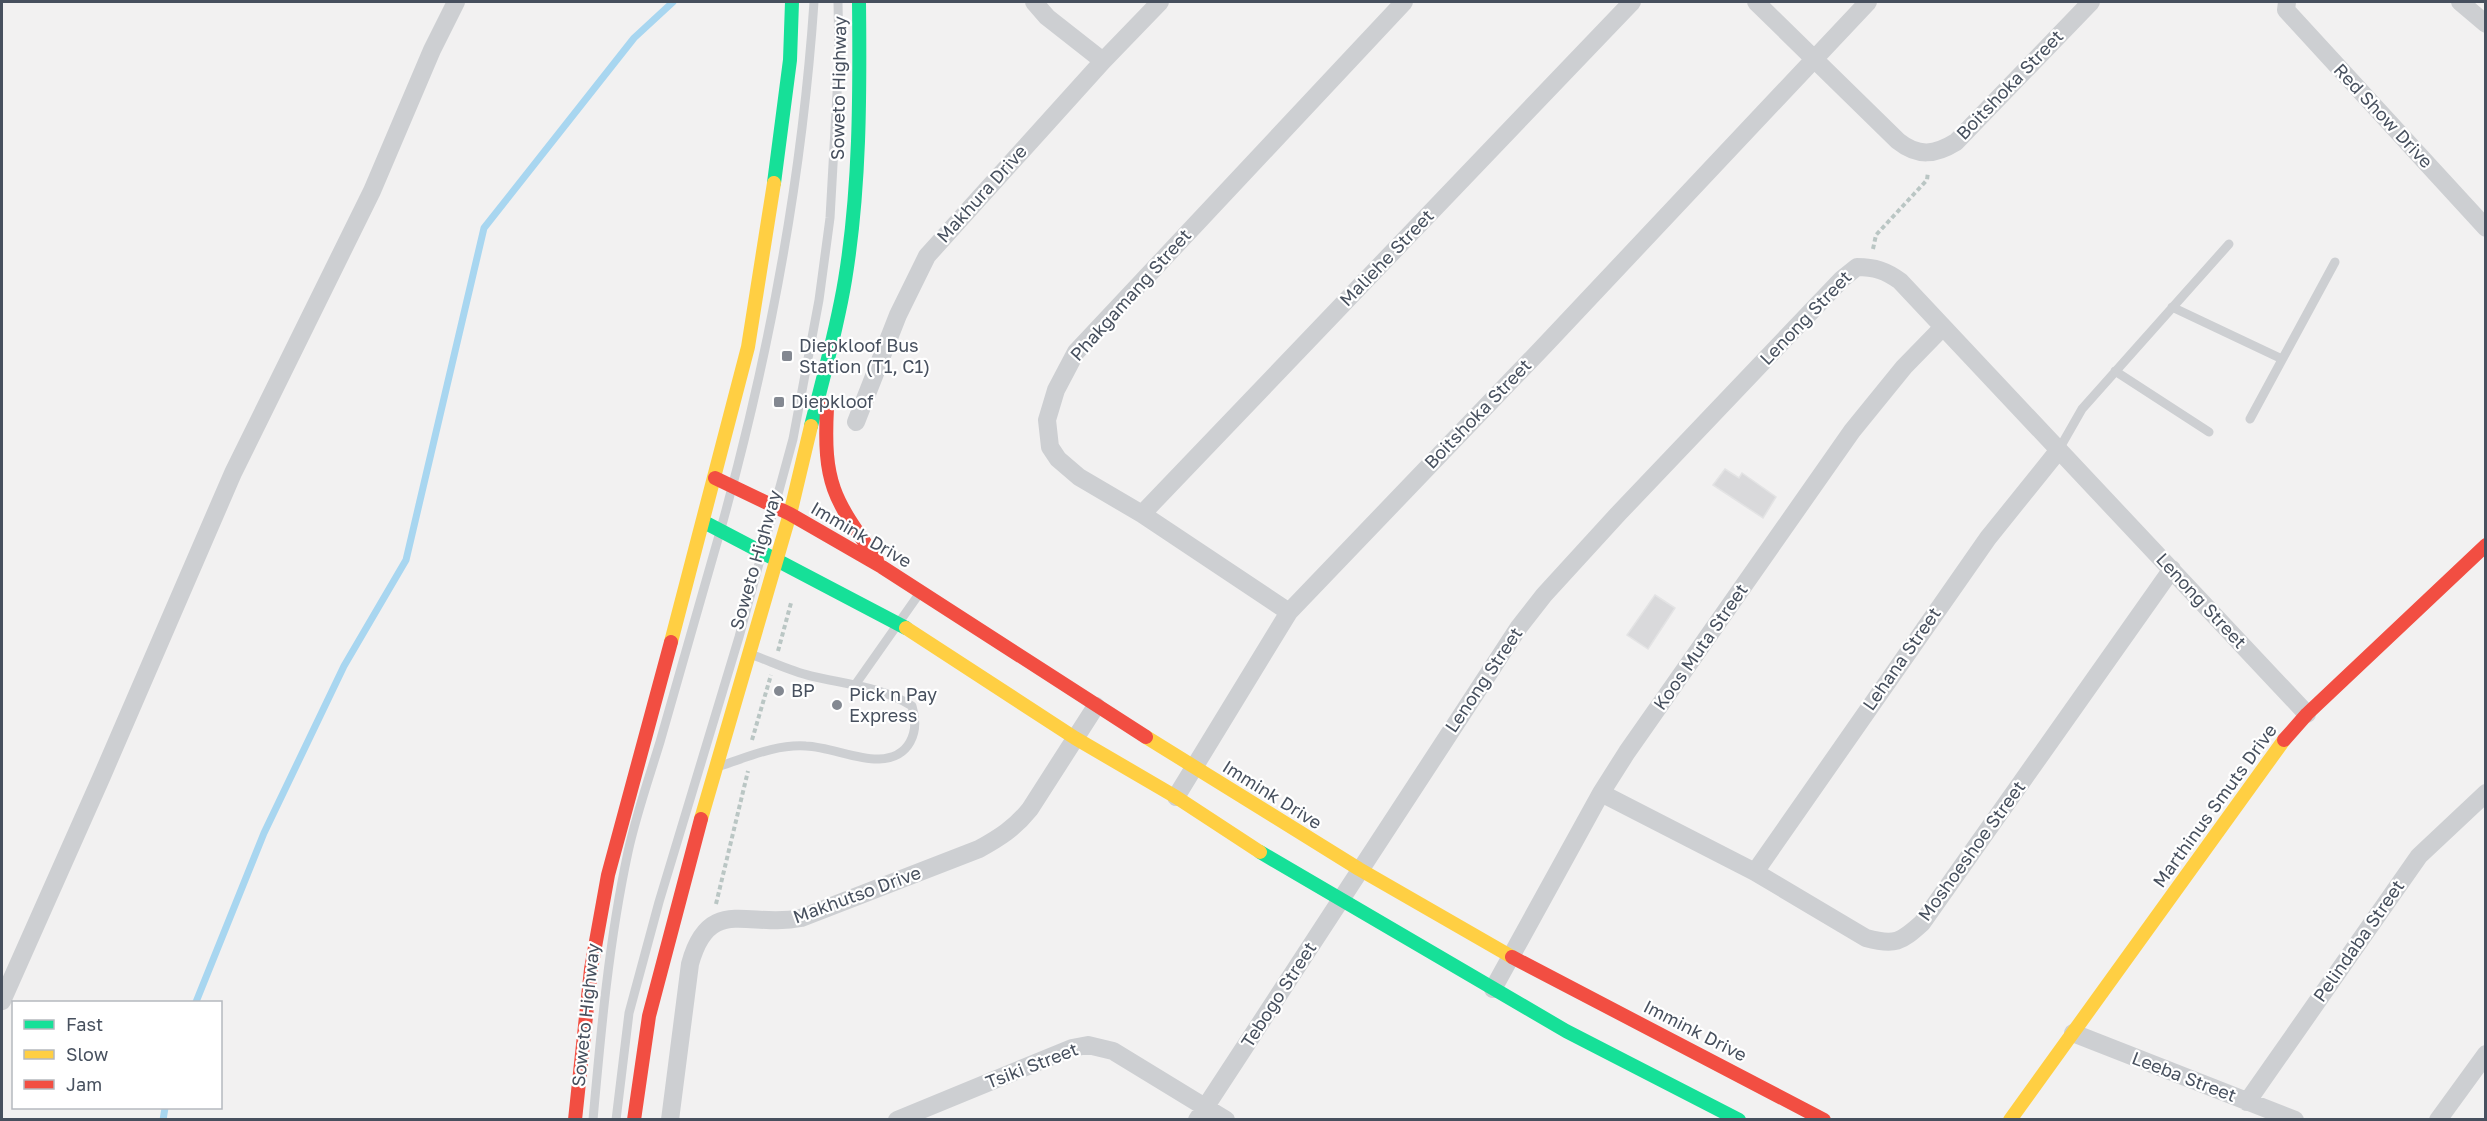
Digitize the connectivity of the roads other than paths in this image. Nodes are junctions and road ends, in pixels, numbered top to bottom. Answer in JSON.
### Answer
{"nodes":[{"id":1,"x":456,"y":2,"type":"edge"},
{"id":2,"x":792,"y":2,"type":"edge"},
{"id":3,"x":814,"y":2,"type":"edge"},
{"id":4,"x":838,"y":2,"type":"edge"},
{"id":5,"x":859,"y":2,"type":"edge"},
{"id":6,"x":1034,"y":2,"type":"edge"},
{"id":7,"x":1160,"y":2,"type":"edge"},
{"id":8,"x":1404,"y":2,"type":"edge"},
{"id":9,"x":1632,"y":2,"type":"edge"},
{"id":10,"x":1756,"y":2,"type":"edge"},
{"id":11,"x":1868,"y":2,"type":"edge"},
{"id":12,"x":2091,"y":2,"type":"edge"},
{"id":13,"x":2287,"y":2,"type":"edge"},
{"id":14,"x":2460,"y":2,"type":"edge"},
{"id":15,"x":2486,"y":24,"type":"edge"},
{"id":16,"x":1815,"y":58,"type":"junction"},
{"id":17,"x":1103,"y":61,"type":"junction"},
{"id":18,"x":2486,"y":228,"type":"edge"},
{"id":19,"x":2229,"y":244,"type":"dead end"},
{"id":20,"x":2335,"y":262,"type":"dead end"},
{"id":21,"x":2172,"y":307,"type":"junction"},
{"id":22,"x":1943,"y":327,"type":"junction"},
{"id":23,"x":832,"y":341,"type":"junction"},
{"id":24,"x":2282,"y":359,"type":"junction"},
{"id":25,"x":2115,"y":371,"type":"junction"},
{"id":26,"x":2250,"y":419,"type":"dead end"},
{"id":27,"x":856,"y":422,"type":"dead end"},
{"id":28,"x":2209,"y":432,"type":"dead end"},
{"id":29,"x":2058,"y":451,"type":"junction"},
{"id":30,"x":715,"y":478,"type":"junction"},
{"id":31,"x":732,"y":486,"type":"junction"},
{"id":32,"x":774,"y":506,"type":"junction"},
{"id":33,"x":790,"y":514,"type":"junction"},
{"id":34,"x":1142,"y":514,"type":"junction"},
{"id":35,"x":704,"y":522,"type":"junction"},
{"id":36,"x":720,"y":530,"type":"junction"},
{"id":37,"x":2486,"y":545,"type":"edge"},
{"id":38,"x":762,"y":552,"type":"junction"},
{"id":39,"x":776,"y":559,"type":"junction"},
{"id":40,"x":882,"y":567,"type":"junction"},
{"id":41,"x":2172,"y":569,"type":"junction"},
{"id":42,"x":921,"y":592,"type":"junction"},
{"id":43,"x":1289,"y":612,"type":"junction"},
{"id":44,"x":898,"y":623,"type":"junction"},
{"id":45,"x":748,"y":653,"type":"junction"},
{"id":46,"x":855,"y":685,"type":"junction"},
{"id":47,"x":1095,"y":706,"type":"junction"},
{"id":48,"x":2307,"y":714,"type":"junction"},
{"id":49,"x":1076,"y":738,"type":"junction"},
{"id":50,"x":1194,"y":767,"type":"junction"},
{"id":51,"x":714,"y":768,"type":"junction"},
{"id":52,"x":1601,"y":793,"type":"junction"},
{"id":53,"x":2486,"y":793,"type":"edge"},
{"id":54,"x":1176,"y":797,"type":"junction"},
{"id":55,"x":1359,"y":869,"type":"junction"},
{"id":56,"x":1755,"y":872,"type":"junction"},
{"id":57,"x":1341,"y":901,"type":"junction"},
{"id":58,"x":1510,"y":956,"type":"junction"},
{"id":59,"x":1493,"y":989,"type":"junction"},
{"id":60,"x":2,"y":1001,"type":"edge"},
{"id":61,"x":2073,"y":1033,"type":"junction"},
{"id":62,"x":2486,"y":1054,"type":"edge"},
{"id":63,"x":2247,"y":1102,"type":"junction"},
{"id":64,"x":1201,"y":1114,"type":"edge"},
{"id":65,"x":574,"y":1119,"type":"edge"},
{"id":66,"x":593,"y":1119,"type":"edge"},
{"id":67,"x":616,"y":1119,"type":"edge"},
{"id":68,"x":634,"y":1119,"type":"edge"},
{"id":69,"x":670,"y":1119,"type":"edge"},
{"id":70,"x":897,"y":1119,"type":"edge"},
{"id":71,"x":1226,"y":1119,"type":"edge"},
{"id":72,"x":1739,"y":1119,"type":"edge"},
{"id":73,"x":1824,"y":1119,"type":"edge"},
{"id":74,"x":2010,"y":1119,"type":"edge"},
{"id":75,"x":2295,"y":1119,"type":"edge"},
{"id":76,"x":2438,"y":1119,"type":"edge"}],
"edges":[{"from":1,"to":60,"type":"street"},
{"from":2,"to":30,"type":"main road","name":"Soweto Highway"},
{"from":3,"to":31,"type":"lane","name":"Soweto Highway"},
{"from":4,"to":32,"type":"lane","name":"Soweto Highway"},
{"from":5,"to":23,"type":"main road","name":"Soweto Highway"},
{"from":6,"to":17,"type":"street"},
{"from":7,"to":17,"type":"street","name":"Makhura Drive"},
{"from":8,"to":34,"type":"street","name":"Phakgamang Street"},
{"from":9,"to":34,"type":"street","name":"Maliehe Street"},
{"from":10,"to":16,"type":"street"},
{"from":11,"to":16,"type":"street","name":"Boitshoka Street"},
{"from":12,"to":16,"type":"street","name":"Boitshoka Street"},
{"from":13,"to":18,"type":"street","name":"Red Show Drive"},
{"from":14,"to":15,"type":"street"},
{"from":16,"to":43,"type":"street","name":"Boitshoka Street"},
{"from":17,"to":27,"type":"street","name":"Makhura Drive"},
{"from":19,"to":21,"type":"lane"},
{"from":20,"to":24,"type":"lane"},
{"from":21,"to":24,"type":"lane"},
{"from":21,"to":25,"type":"lane"},
{"from":22,"to":29,"type":"street","name":"Lenong Street"},
{"from":22,"to":52,"type":"street","name":"Koos Muta Street"},
{"from":22,"to":55,"type":"street","name":"Lenong Street"},
{"from":23,"to":33,"type":"main road","name":"Soweto Highway"},
{"from":23,"to":40,"type":"main road"},
{"from":24,"to":26,"type":"lane"},
{"from":25,"to":28,"type":"lane"},
{"from":25,"to":29,"type":"lane"},
{"from":29,"to":41,"type":"street","name":"Lenong Street"},
{"from":29,"to":56,"type":"street","name":"Lehana Street"},
{"from":30,"to":31,"type":"main road","name":"Immink Drive"},
{"from":30,"to":35,"type":"main road","name":"Soweto Highway"},
{"from":31,"to":32,"type":"main road","name":"Immink Drive"},
{"from":31,"to":36,"type":"lane","name":"Soweto Highway"},
{"from":32,"to":33,"type":"main road","name":"Immink Drive"},
{"from":32,"to":38,"type":"lane","name":"Soweto Highway"},
{"from":33,"to":39,"type":"main road","name":"Soweto Highway"},
{"from":33,"to":40,"type":"main road","name":"Immink Drive"},
{"from":34,"to":43,"type":"street","name":"Phakgamang Street"},
{"from":35,"to":36,"type":"main road"},
{"from":35,"to":65,"type":"main road","name":"Soweto Highway"},
{"from":36,"to":38,"type":"main road"},
{"from":36,"to":66,"type":"lane","name":"Soweto Highway"},
{"from":37,"to":48,"type":"main road","name":"Marthinus Smuts Drive"},
{"from":38,"to":39,"type":"main road"},
{"from":38,"to":67,"type":"lane","name":"Soweto Highway"},
{"from":39,"to":44,"type":"main road"},
{"from":39,"to":45,"type":"main road","name":"Soweto Highway"},
{"from":40,"to":42,"type":"main road","name":"Immink Drive"},
{"from":41,"to":48,"type":"street","name":"Lenong Street"},
{"from":41,"to":56,"type":"street","name":"Moshoeshoe Street"},
{"from":42,"to":44,"type":"lane"},
{"from":42,"to":47,"type":"main road","name":"Immink Drive"},
{"from":43,"to":50,"type":"street","name":"Boitshoka Street"},
{"from":44,"to":46,"type":"lane"},
{"from":44,"to":49,"type":"main road"},
{"from":45,"to":46,"type":"lane"},
{"from":45,"to":51,"type":"main road","name":"Soweto Highway"},
{"from":46,"to":51,"type":"lane"},
{"from":47,"to":49,"type":"street","name":"Makhutso Drive"},
{"from":47,"to":50,"type":"main road","name":"Immink Drive"},
{"from":48,"to":61,"type":"main road","name":"Marthinus Smuts Drive"},
{"from":49,"to":54,"type":"main road"},
{"from":49,"to":69,"type":"street","name":"Makhutso Drive"},
{"from":50,"to":54,"type":"street","name":"Boitshoka Street"},
{"from":50,"to":55,"type":"main road","name":"Immink Drive"},
{"from":51,"to":68,"type":"main road","name":"Soweto Highway"},
{"from":52,"to":56,"type":"street","name":"Moshoeshoe Street"},
{"from":52,"to":58,"type":"street","name":"Koos Muta Street"},
{"from":53,"to":63,"type":"street","name":"Pelindaba Street"},
{"from":54,"to":57,"type":"main road"},
{"from":55,"to":57,"type":"street","name":"Tebogo Street"},
{"from":55,"to":58,"type":"main road","name":"Immink Drive"},
{"from":57,"to":59,"type":"main road"},
{"from":57,"to":64,"type":"street","name":"Tebogo Street"},
{"from":58,"to":59,"type":"street","name":"Koos Muta Street"},
{"from":58,"to":73,"type":"main road","name":"Immink Drive"},
{"from":59,"to":72,"type":"main road"},
{"from":61,"to":63,"type":"street","name":"Leeba Street"},
{"from":61,"to":74,"type":"main road","name":"Marthinus Smuts Drive"},
{"from":62,"to":76,"type":"street"},
{"from":63,"to":75,"type":"street","name":"Leeba Street"},
{"from":64,"to":70,"type":"street","name":"Tsiki Street"},
{"from":64,"to":71,"type":"street","name":"Tsiki Street"}]}
